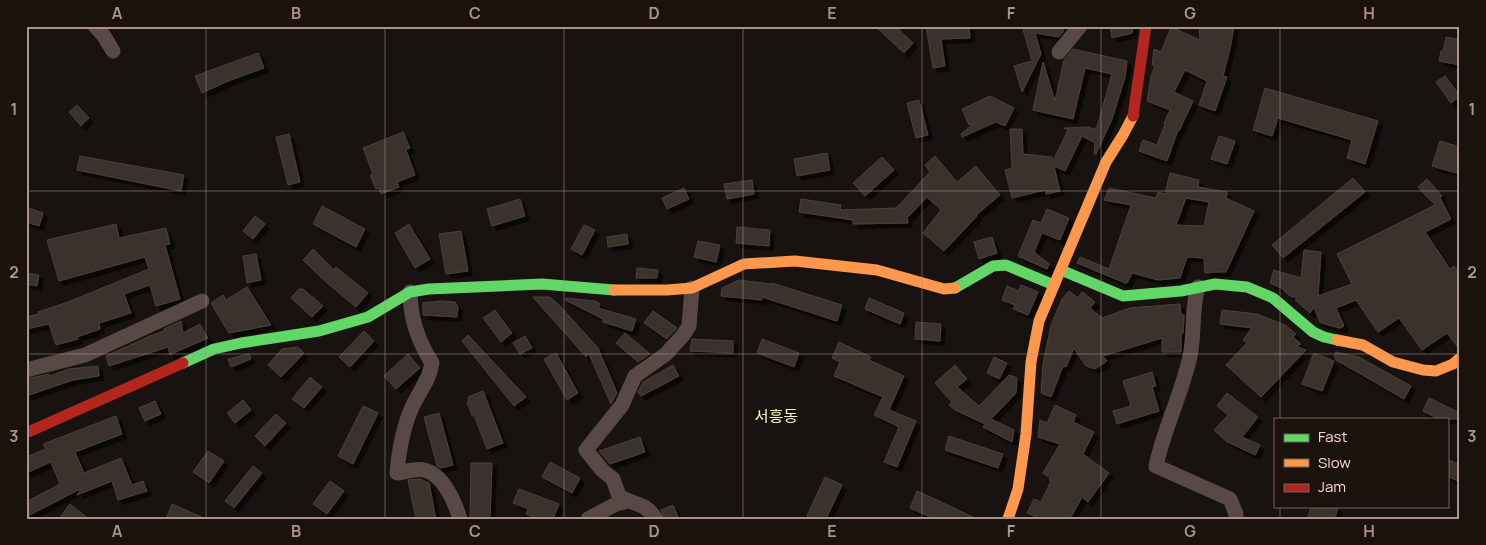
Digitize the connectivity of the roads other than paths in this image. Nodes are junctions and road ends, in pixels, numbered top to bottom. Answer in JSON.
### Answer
{"nodes":[{"id":1,"x":95,"y":26,"type":"edge"},
{"id":2,"x":1080,"y":26,"type":"edge"},
{"id":3,"x":1146,"y":26,"type":"edge"},
{"id":4,"x":113,"y":51,"type":"dead end"},
{"id":5,"x":1059,"y":52,"type":"dead end"},
{"id":6,"x":1061,"y":270,"type":"junction"},
{"id":7,"x":1054,"y":285,"type":"junction"},
{"id":8,"x":1198,"y":287,"type":"junction"},
{"id":9,"x":692,"y":288,"type":"junction"},
{"id":10,"x":410,"y":292,"type":"junction"},
{"id":11,"x":202,"y":301,"type":"dead end"},
{"id":12,"x":1460,"y":358,"type":"edge"},
{"id":13,"x":26,"y":370,"type":"edge"},
{"id":14,"x":26,"y":433,"type":"edge"},
{"id":15,"x":628,"y":501,"type":"junction"},
{"id":16,"x":460,"y":519,"type":"edge"},
{"id":17,"x":588,"y":519,"type":"edge"},
{"id":18,"x":656,"y":519,"type":"edge"},
{"id":19,"x":1008,"y":519,"type":"edge"},
{"id":20,"x":1236,"y":519,"type":"edge"}],
"edges":[{"from":1,"to":4,"type":"street"},
{"from":2,"to":5,"type":"street"},
{"from":3,"to":6,"type":"street"},
{"from":6,"to":7,"type":"street"},
{"from":6,"to":8,"type":"street"},
{"from":7,"to":9,"type":"street"},
{"from":7,"to":19,"type":"street"},
{"from":8,"to":12,"type":"street"},
{"from":8,"to":20,"type":"street"},
{"from":9,"to":10,"type":"street"},
{"from":9,"to":15,"type":"street"},
{"from":10,"to":14,"type":"street"},
{"from":10,"to":16,"type":"street"},
{"from":11,"to":13,"type":"street"},
{"from":15,"to":17,"type":"street"},
{"from":15,"to":18,"type":"street"}]}
